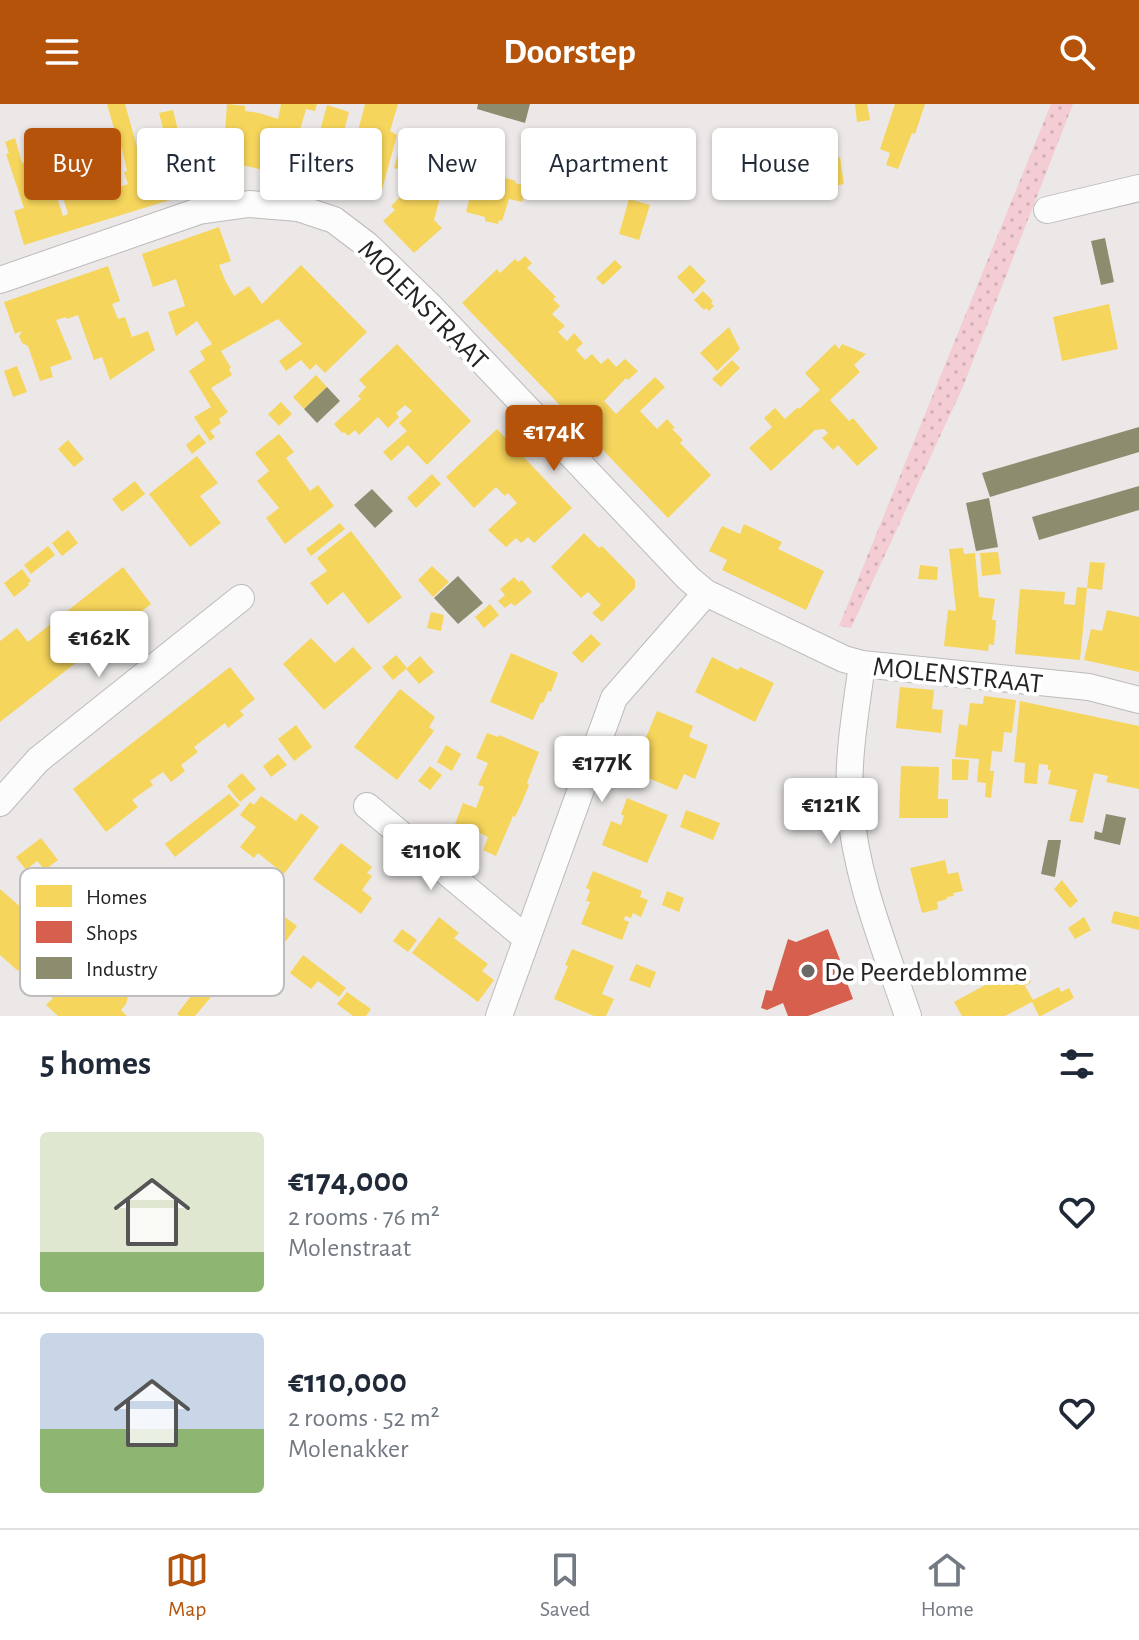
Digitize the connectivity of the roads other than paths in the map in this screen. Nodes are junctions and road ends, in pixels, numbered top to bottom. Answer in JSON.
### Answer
{"nodes":[{"id":1,"x":1139,"y":188,"type":"edge"},
{"id":2,"x":1047,"y":210,"type":"dead end"},
{"id":3,"x":0,"y":280,"type":"edge"},
{"id":4,"x":706,"y":593,"type":"junction"},
{"id":5,"x":241,"y":598,"type":"dead end"},
{"id":6,"x":862,"y":664,"type":"junction"},
{"id":7,"x":1139,"y":700,"type":"edge"},
{"id":8,"x":0,"y":803,"type":"edge"},
{"id":9,"x":367,"y":806,"type":"dead end"},
{"id":10,"x":527,"y":939,"type":"junction"},
{"id":11,"x":499,"y":1016,"type":"edge"},
{"id":12,"x":908,"y":1016,"type":"edge"}],
"edges":[{"from":1,"to":2,"type":"street"},
{"from":3,"to":4,"type":"street","name":"MOLENSTRAAT"},
{"from":4,"to":6,"type":"street","name":"MOLENSTRAAT"},
{"from":4,"to":10,"type":"street"},
{"from":5,"to":8,"type":"street"},
{"from":6,"to":7,"type":"street","name":"MOLENSTRAAT"},
{"from":6,"to":12,"type":"street"},
{"from":9,"to":10,"type":"street"},
{"from":10,"to":11,"type":"street"}]}
